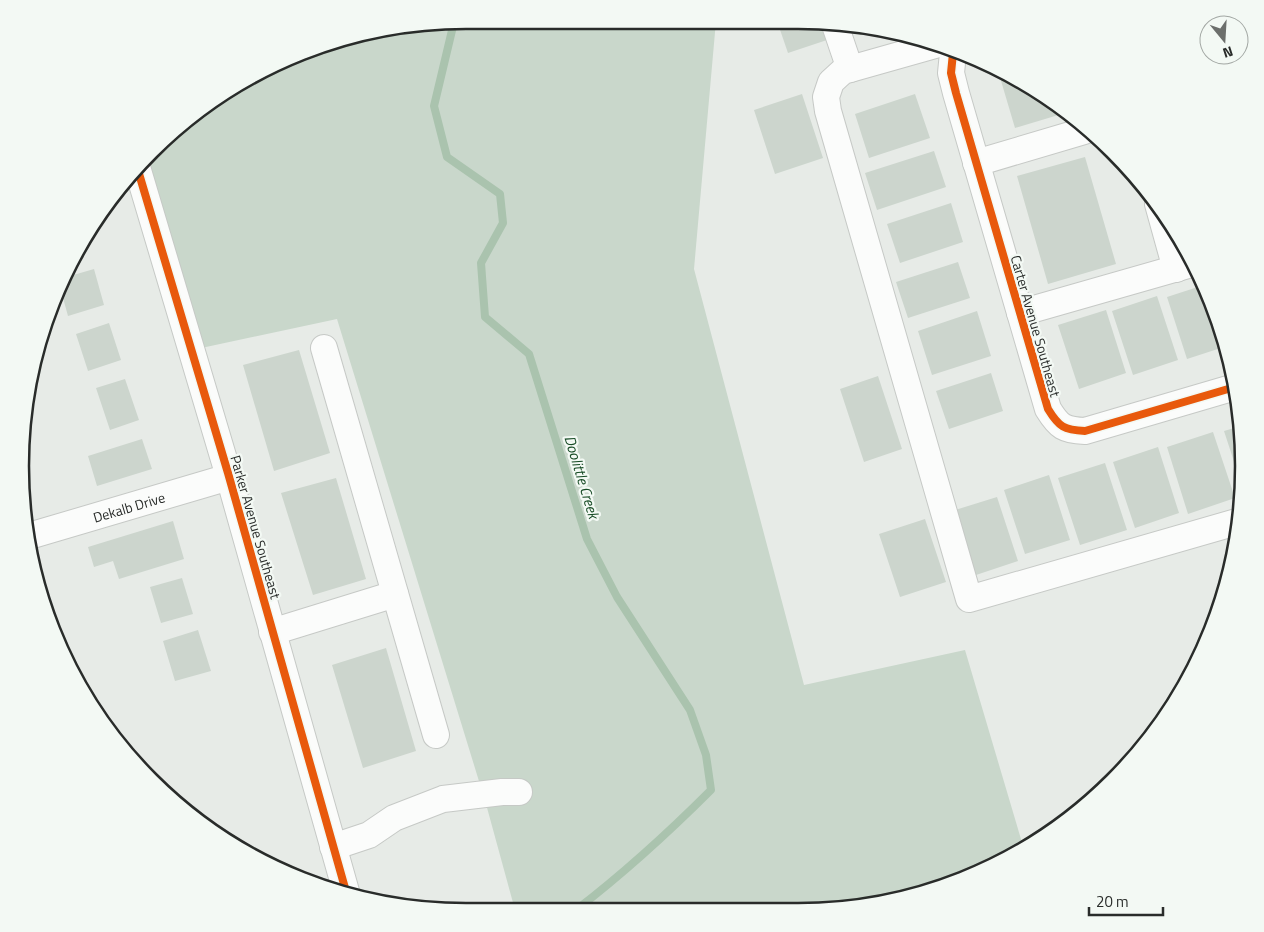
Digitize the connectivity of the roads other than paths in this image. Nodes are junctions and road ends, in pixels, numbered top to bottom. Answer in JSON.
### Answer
{"nodes":[{"id":1,"x":837,"y":31,"type":"edge"},
{"id":2,"x":925,"y":48,"type":"edge"},
{"id":3,"x":953,"y":57,"type":"edge"},
{"id":4,"x":850,"y":69,"type":"junction"},
{"id":5,"x":1080,"y":132,"type":"edge"},
{"id":6,"x":976,"y":163,"type":"junction"},
{"id":7,"x":139,"y":175,"type":"edge"},
{"id":8,"x":1176,"y":246,"type":"edge"},
{"id":9,"x":1185,"y":266,"type":"edge"},
{"id":10,"x":1020,"y":313,"type":"junction"},
{"id":11,"x":324,"y":348,"type":"dead end"},
{"id":12,"x":1228,"y":389,"type":"edge"},
{"id":13,"x":229,"y":477,"type":"junction"},
{"id":14,"x":1232,"y":523,"type":"edge"},
{"id":15,"x":34,"y":535,"type":"edge"},
{"id":16,"x":395,"y":594,"type":"junction"},
{"id":17,"x":272,"y":632,"type":"junction"},
{"id":18,"x":436,"y":735,"type":"dead end"},
{"id":19,"x":519,"y":792,"type":"dead end"},
{"id":20,"x":333,"y":847,"type":"junction"},
{"id":21,"x":343,"y":885,"type":"edge"}],
"edges":[{"from":1,"to":4,"type":"street"},
{"from":2,"to":4,"type":"street"},
{"from":3,"to":6,"type":"street","name":"Carter Avenue Southeast"},
{"from":4,"to":14,"type":"street"},
{"from":5,"to":6,"type":"street"},
{"from":6,"to":10,"type":"street","name":"Carter Avenue Southeast"},
{"from":7,"to":13,"type":"street","name":"Parker Avenue Southeast"},
{"from":8,"to":9,"type":"street"},
{"from":9,"to":10,"type":"street"},
{"from":10,"to":12,"type":"street","name":"Carter Avenue Southeast"},
{"from":11,"to":16,"type":"street"},
{"from":13,"to":15,"type":"street","name":"Dekalb Drive"},
{"from":13,"to":17,"type":"street","name":"Parker Avenue Southeast"},
{"from":16,"to":17,"type":"street"},
{"from":16,"to":18,"type":"street"},
{"from":17,"to":20,"type":"street","name":"Parker Avenue Southeast"},
{"from":19,"to":20,"type":"street"},
{"from":20,"to":21,"type":"street","name":"Parker Avenue Southeast"}]}
